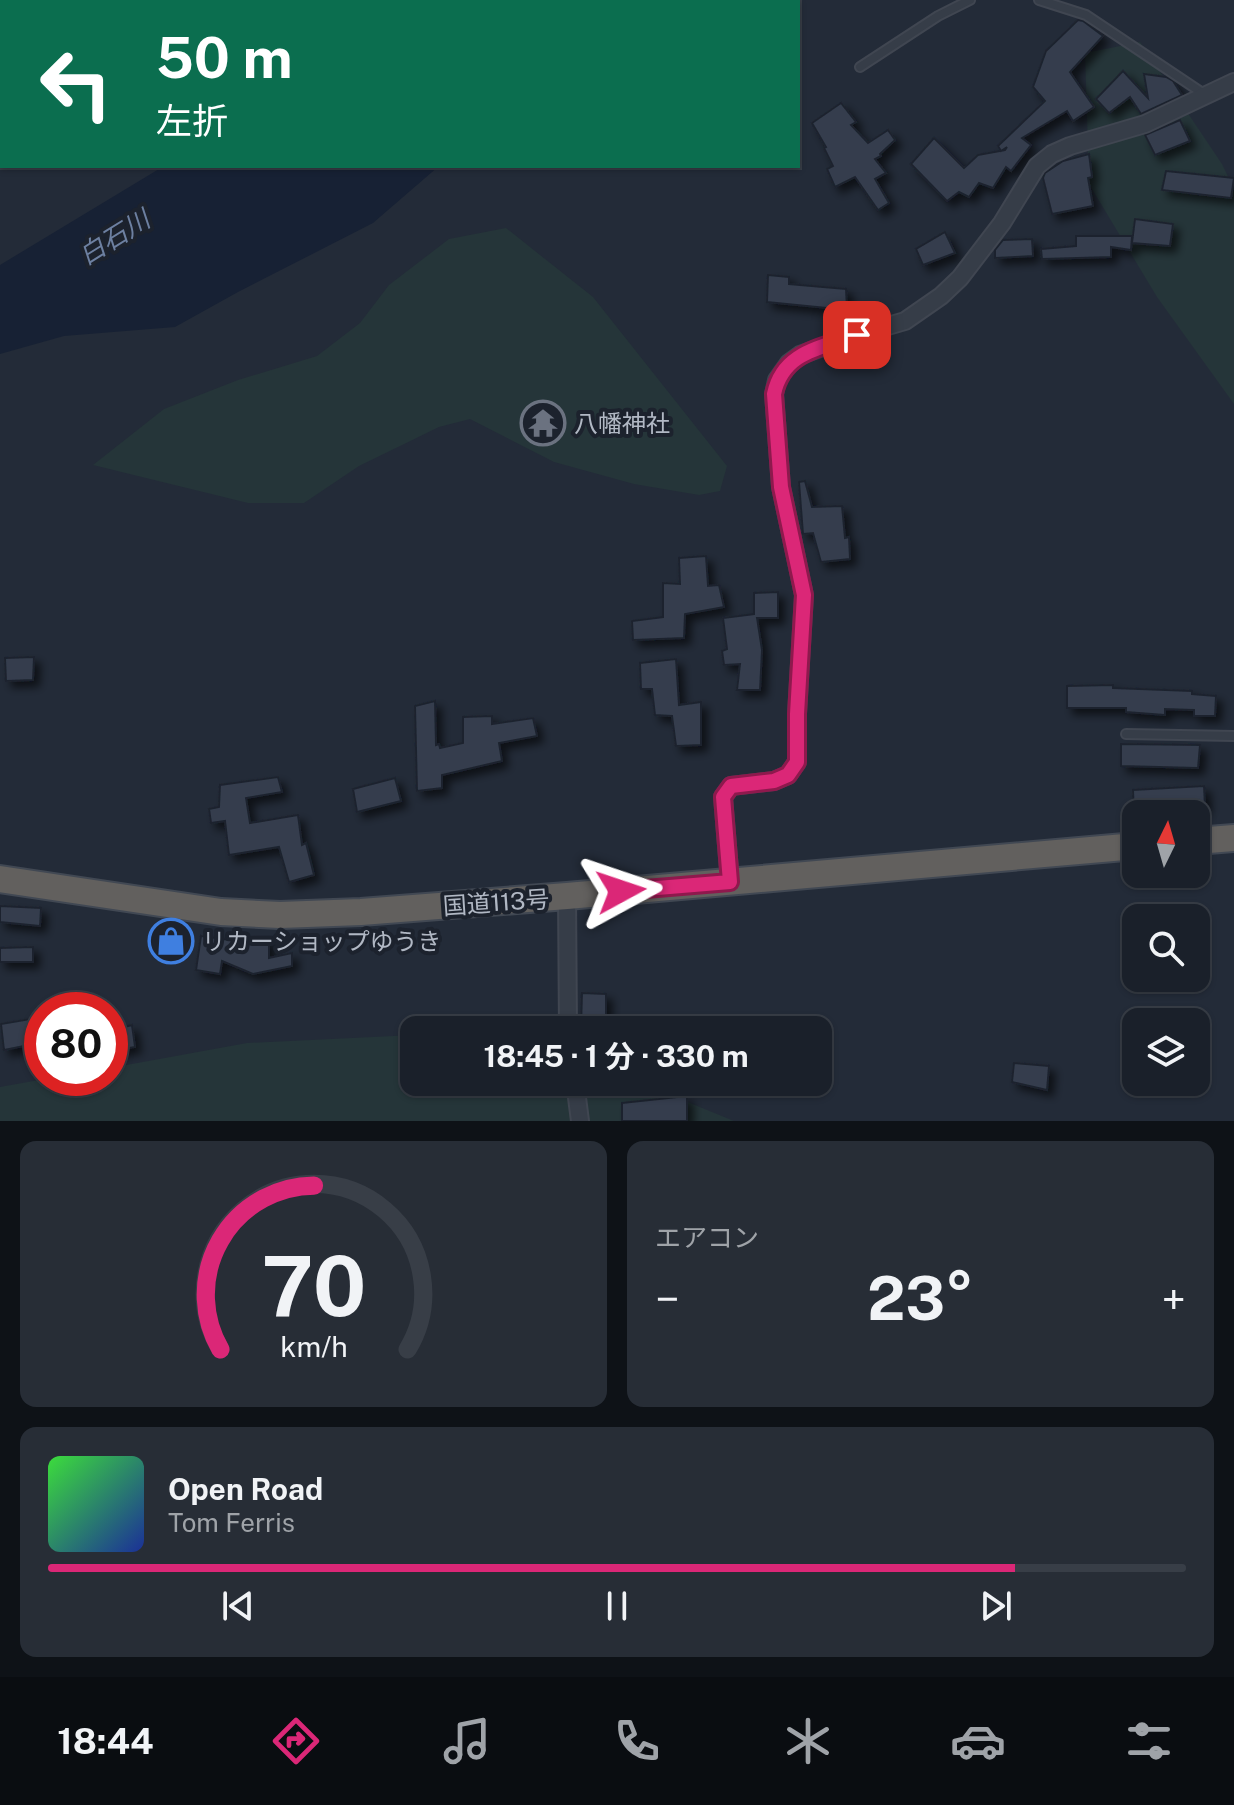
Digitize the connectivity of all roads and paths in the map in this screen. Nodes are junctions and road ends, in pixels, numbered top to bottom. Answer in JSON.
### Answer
{"nodes":[{"id":1,"x":970,"y":0,"type":"edge"},
{"id":2,"x":1039,"y":0,"type":"edge"},
{"id":3,"x":860,"y":67,"type":"dead end"},
{"id":4,"x":1234,"y":82,"type":"edge"},
{"id":5,"x":1206,"y":96,"type":"junction"},
{"id":6,"x":1126,"y":734,"type":"dead end"},
{"id":7,"x":1234,"y":736,"type":"edge"},
{"id":8,"x":1234,"y":838,"type":"edge"},
{"id":9,"x":1210,"y":840,"type":"edge"},
{"id":10,"x":1122,"y":847,"type":"edge"},
{"id":11,"x":0,"y":879,"type":"edge"},
{"id":12,"x":730,"y":882,"type":"junction"},
{"id":13,"x":567,"y":896,"type":"junction"},
{"id":14,"x":568,"y":1016,"type":"edge"},
{"id":15,"x":577,"y":1096,"type":"edge"},
{"id":16,"x":580,"y":1121,"type":"edge"}],
"edges":[{"from":1,"to":3,"type":"lane"},
{"from":2,"to":5,"type":"lane"},
{"from":4,"to":5,"type":"street"},
{"from":5,"to":12,"type":"street"},
{"from":6,"to":7,"type":"lane"},
{"from":8,"to":9,"type":"highway"},
{"from":10,"to":12,"type":"highway","name":"国道113号"},
{"from":11,"to":13,"type":"highway","name":"国道113号"},
{"from":12,"to":13,"type":"highway","name":"国道113号"},
{"from":13,"to":14,"type":"street"},
{"from":15,"to":16,"type":"street"}]}
